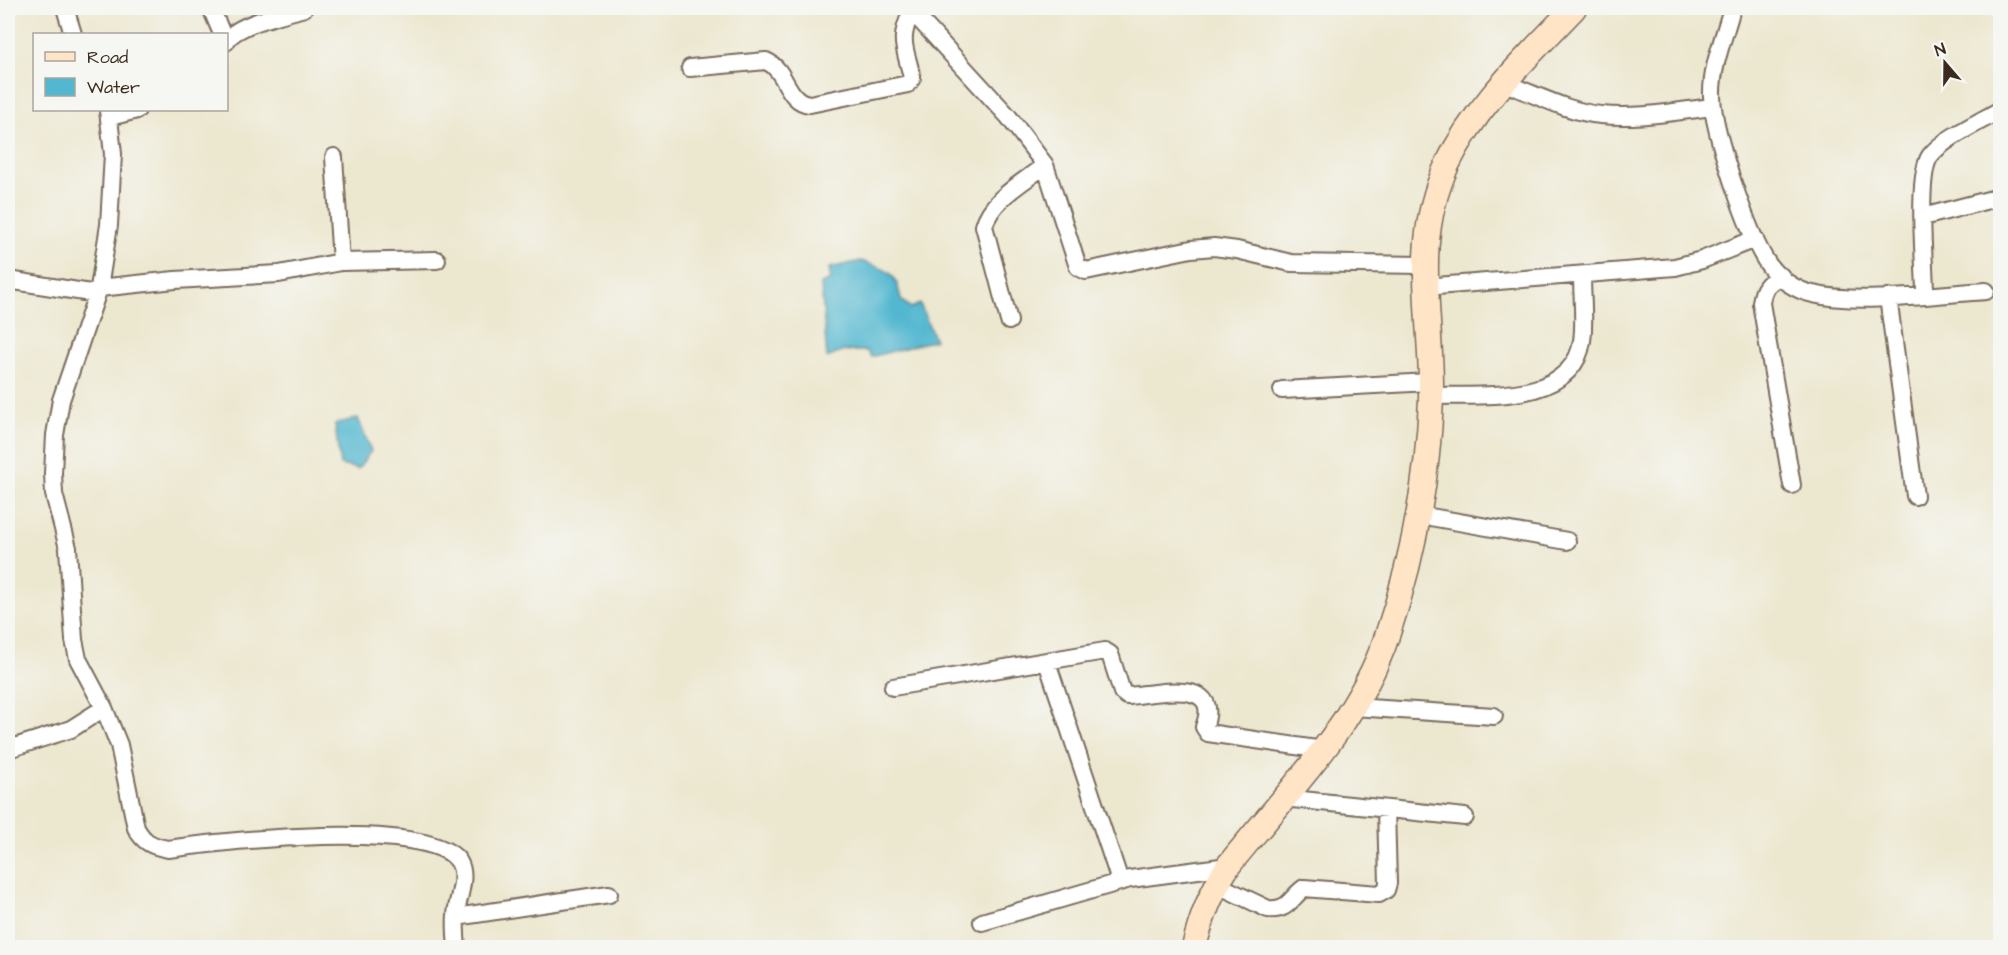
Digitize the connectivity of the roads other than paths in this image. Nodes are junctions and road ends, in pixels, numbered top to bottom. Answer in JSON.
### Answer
{"nodes":[{"id":1,"x":66,"y":8,"type":"edge"},
{"id":2,"x":211,"y":8,"type":"edge"},
{"id":3,"x":304,"y":8,"type":"edge"},
{"id":4,"x":1732,"y":8,"type":"edge"},
{"id":5,"x":911,"y":9,"type":"edge"},
{"id":6,"x":1564,"y":12,"type":"edge"},
{"id":7,"x":73,"y":33,"type":"edge"},
{"id":8,"x":222,"y":33,"type":"edge"},
{"id":9,"x":228,"y":38,"type":"edge"},
{"id":10,"x":690,"y":68,"type":"dead end"},
{"id":11,"x":1503,"y":83,"type":"junction"},
{"id":12,"x":1713,"y":107,"type":"junction"},
{"id":13,"x":2001,"y":110,"type":"edge"},
{"id":14,"x":128,"y":111,"type":"edge"},
{"id":15,"x":109,"y":113,"type":"edge"},
{"id":16,"x":334,"y":157,"type":"dead end"},
{"id":17,"x":1045,"y":165,"type":"junction"},
{"id":18,"x":2001,"y":197,"type":"edge"},
{"id":19,"x":1923,"y":217,"type":"junction"},
{"id":20,"x":1755,"y":239,"type":"junction"},
{"id":21,"x":437,"y":260,"type":"dead end"},
{"id":22,"x":341,"y":262,"type":"junction"},
{"id":23,"x":1424,"y":276,"type":"junction"},
{"id":24,"x":1582,"y":276,"type":"junction"},
{"id":25,"x":1781,"y":276,"type":"junction"},
{"id":26,"x":8,"y":279,"type":"edge"},
{"id":27,"x":98,"y":291,"type":"junction"},
{"id":28,"x":1986,"y":291,"type":"dead end"},
{"id":29,"x":1925,"y":294,"type":"junction"},
{"id":30,"x":1888,"y":297,"type":"junction"},
{"id":31,"x":1009,"y":321,"type":"dead end"},
{"id":32,"x":1430,"y":389,"type":"junction"},
{"id":33,"x":1282,"y":390,"type":"dead end"},
{"id":34,"x":1792,"y":485,"type":"dead end"},
{"id":35,"x":1915,"y":496,"type":"dead end"},
{"id":36,"x":1419,"y":514,"type":"junction"},
{"id":37,"x":1567,"y":541,"type":"dead end"},
{"id":38,"x":1047,"y":662,"type":"junction"},
{"id":39,"x":893,"y":687,"type":"dead end"},
{"id":40,"x":1353,"y":707,"type":"junction"},
{"id":41,"x":104,"y":708,"type":"junction"},
{"id":42,"x":1494,"y":716,"type":"dead end"},
{"id":43,"x":8,"y":749,"type":"edge"},
{"id":44,"x":1323,"y":750,"type":"junction"},
{"id":45,"x":1283,"y":798,"type":"junction"},
{"id":46,"x":1386,"y":809,"type":"junction"},
{"id":47,"x":1465,"y":817,"type":"dead end"},
{"id":48,"x":1222,"y":875,"type":"junction"},
{"id":49,"x":1120,"y":881,"type":"junction"},
{"id":50,"x":609,"y":894,"type":"dead end"},
{"id":51,"x":456,"y":917,"type":"junction"},
{"id":52,"x":982,"y":922,"type":"dead end"},
{"id":53,"x":457,"y":948,"type":"edge"},
{"id":54,"x":1194,"y":948,"type":"edge"}],
"edges":[{"from":1,"to":7,"type":"street"},
{"from":2,"to":8,"type":"street"},
{"from":3,"to":9,"type":"street"},
{"from":4,"to":12,"type":"street"},
{"from":5,"to":10,"type":"street"},
{"from":5,"to":17,"type":"street"},
{"from":6,"to":11,"type":"street"},
{"from":11,"to":12,"type":"street"},
{"from":11,"to":23,"type":"street"},
{"from":12,"to":20,"type":"street"},
{"from":13,"to":19,"type":"street"},
{"from":14,"to":15,"type":"street"},
{"from":15,"to":27,"type":"street"},
{"from":16,"to":22,"type":"street"},
{"from":17,"to":23,"type":"street"},
{"from":17,"to":31,"type":"street"},
{"from":18,"to":19,"type":"street"},
{"from":19,"to":29,"type":"street"},
{"from":20,"to":24,"type":"street"},
{"from":20,"to":25,"type":"street"},
{"from":21,"to":22,"type":"street"},
{"from":22,"to":27,"type":"street"},
{"from":23,"to":24,"type":"street"},
{"from":23,"to":32,"type":"street"},
{"from":24,"to":32,"type":"street"},
{"from":25,"to":30,"type":"street"},
{"from":25,"to":34,"type":"street"},
{"from":26,"to":27,"type":"street"},
{"from":27,"to":41,"type":"street"},
{"from":28,"to":29,"type":"street"},
{"from":29,"to":30,"type":"street"},
{"from":30,"to":35,"type":"street"},
{"from":32,"to":33,"type":"street"},
{"from":32,"to":36,"type":"street"},
{"from":36,"to":37,"type":"street"},
{"from":36,"to":40,"type":"street"},
{"from":38,"to":39,"type":"street"},
{"from":38,"to":44,"type":"street"},
{"from":38,"to":49,"type":"street"},
{"from":40,"to":42,"type":"street"},
{"from":40,"to":44,"type":"street"},
{"from":41,"to":43,"type":"street"},
{"from":41,"to":51,"type":"street"},
{"from":44,"to":45,"type":"street"},
{"from":45,"to":46,"type":"street"},
{"from":45,"to":48,"type":"street"},
{"from":46,"to":47,"type":"street"},
{"from":46,"to":48,"type":"street"},
{"from":48,"to":49,"type":"street"},
{"from":48,"to":54,"type":"street"},
{"from":49,"to":52,"type":"street"},
{"from":50,"to":51,"type":"street"},
{"from":51,"to":53,"type":"street"}]}
